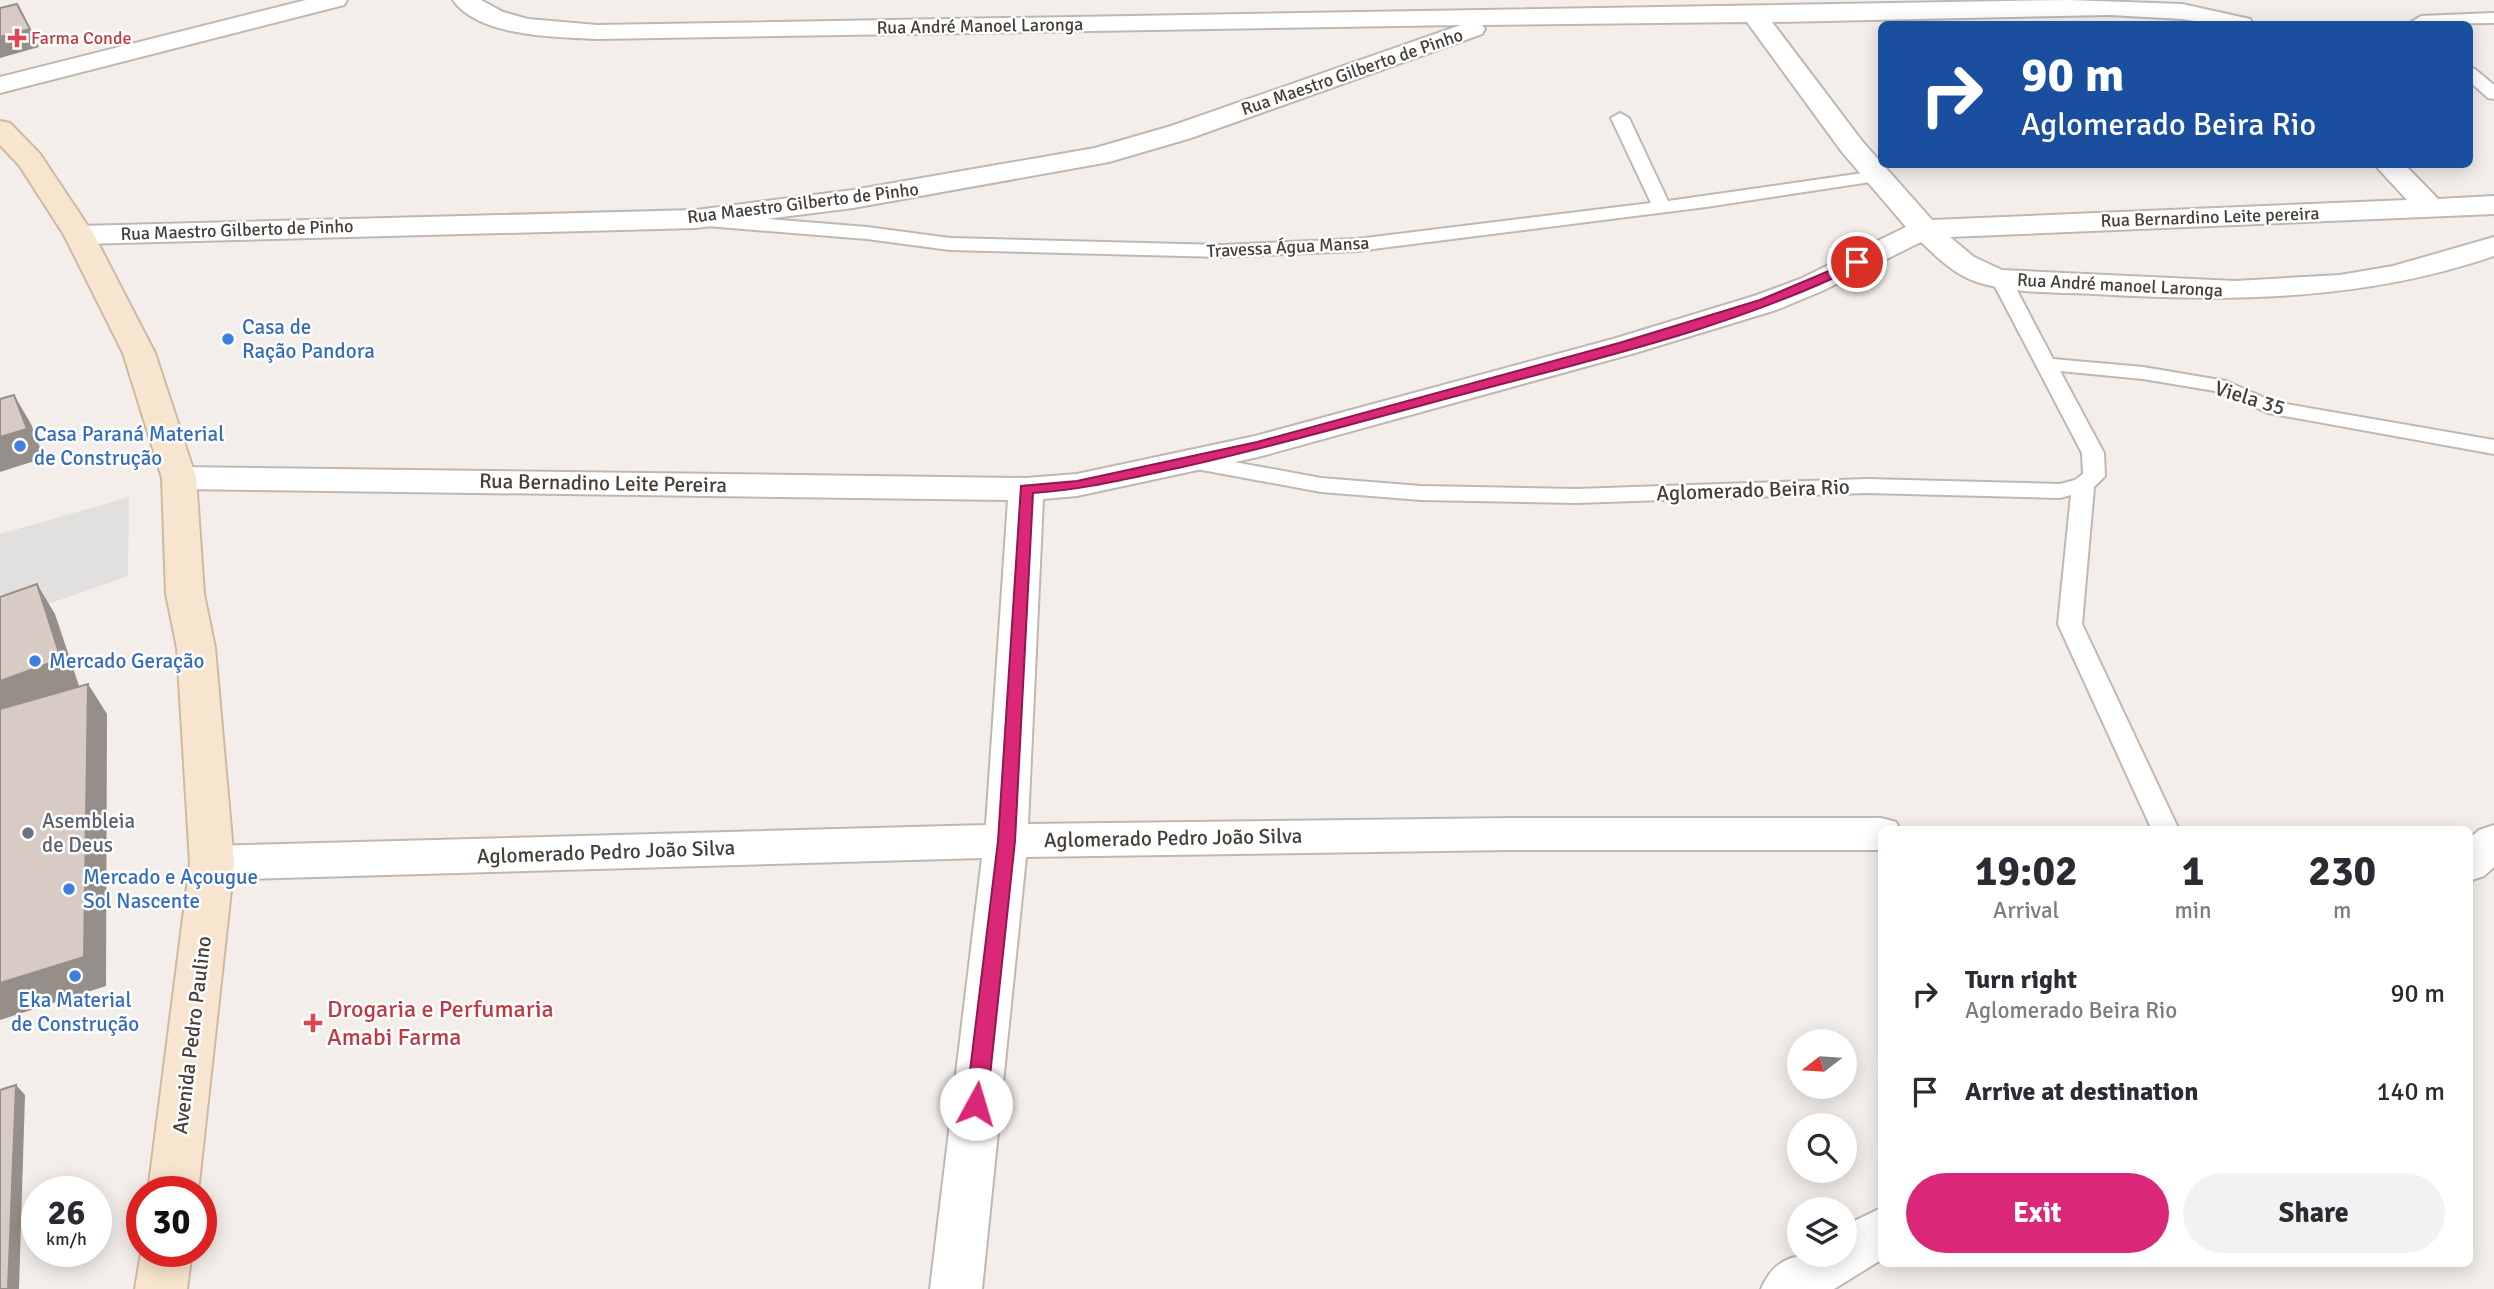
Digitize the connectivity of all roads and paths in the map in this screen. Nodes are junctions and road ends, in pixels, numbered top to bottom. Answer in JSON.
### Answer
{"nodes":[{"id":1,"x":335,"y":0,"type":"edge"},
{"id":2,"x":464,"y":0,"type":"edge"},
{"id":3,"x":1012,"y":0,"type":"edge"},
{"id":4,"x":1669,"y":0,"type":"edge"},
{"id":5,"x":1612,"y":15,"type":"junction"},
{"id":6,"x":1755,"y":16,"type":"junction"},
{"id":7,"x":2494,"y":18,"type":"edge"},
{"id":8,"x":1501,"y":19,"type":"junction"},
{"id":9,"x":2230,"y":21,"type":"edge"},
{"id":10,"x":2421,"y":21,"type":"edge"},
{"id":11,"x":1021,"y":25,"type":"junction"},
{"id":12,"x":2473,"y":76,"type":"edge"},
{"id":13,"x":0,"y":85,"type":"edge"},
{"id":14,"x":2494,"y":94,"type":"edge"},
{"id":15,"x":1620,"y":118,"type":"dead end"},
{"id":16,"x":0,"y":129,"type":"edge"},
{"id":17,"x":2392,"y":168,"type":"edge"},
{"id":18,"x":1877,"y":176,"type":"junction"},
{"id":19,"x":2494,"y":205,"type":"edge"},
{"id":20,"x":1662,"y":207,"type":"junction"},
{"id":21,"x":2430,"y":207,"type":"junction"},
{"id":22,"x":696,"y":219,"type":"junction"},
{"id":23,"x":1925,"y":229,"type":"junction"},
{"id":24,"x":79,"y":235,"type":"junction"},
{"id":25,"x":2494,"y":246,"type":"edge"},
{"id":26,"x":2001,"y":279,"type":"junction"},
{"id":27,"x":2046,"y":364,"type":"junction"},
{"id":28,"x":2494,"y":447,"type":"edge"},
{"id":29,"x":1191,"y":461,"type":"junction"},
{"id":30,"x":179,"y":478,"type":"junction"},
{"id":31,"x":2083,"y":485,"type":"junction"},
{"id":32,"x":1026,"y":489,"type":"junction"},
{"id":33,"x":2164,"y":826,"type":"edge"},
{"id":34,"x":1878,"y":834,"type":"edge"},
{"id":35,"x":1006,"y":841,"type":"junction"},
{"id":36,"x":2494,"y":842,"type":"edge"},
{"id":37,"x":2473,"y":860,"type":"edge"},
{"id":38,"x":212,"y":863,"type":"junction"},
{"id":39,"x":175,"y":1176,"type":"edge"},
{"id":40,"x":1878,"y":1234,"type":"edge"},
{"id":41,"x":1857,"y":1246,"type":"edge"},
{"id":42,"x":1823,"y":1267,"type":"edge"},
{"id":43,"x":956,"y":1289,"type":"edge"},
{"id":44,"x":1787,"y":1289,"type":"edge"}],
"edges":[{"from":1,"to":13,"type":"street"},
{"from":2,"to":11,"type":"street","name":"Rua André Manoel Laronga"},
{"from":3,"to":11,"type":"street"},
{"from":4,"to":5,"type":"street"},
{"from":5,"to":6,"type":"street"},
{"from":5,"to":8,"type":"street","name":"Rua André Manoel Laronga"},
{"from":6,"to":9,"type":"street"},
{"from":6,"to":18,"type":"street","name":"Rua André manoel Laronga"},
{"from":7,"to":10,"type":"lane"},
{"from":8,"to":11,"type":"street","name":"Rua André Manoel Laronga"},
{"from":8,"to":22,"type":"street","name":"Rua Maestro Gilberto de Pinho"},
{"from":12,"to":14,"type":"lane"},
{"from":15,"to":20,"type":"lane"},
{"from":16,"to":24,"type":"main road","name":"Avenida Pedro Paulino"},
{"from":17,"to":21,"type":"street"},
{"from":18,"to":20,"type":"lane","name":"Travessa Água Mansa"},
{"from":18,"to":23,"type":"street","name":"Rua André manoel Laronga"},
{"from":19,"to":21,"type":"street","name":"Rua Bernardino Leite pereira"},
{"from":20,"to":22,"type":"lane","name":"Travessa Água Mansa"},
{"from":21,"to":23,"type":"street","name":"Rua Bernardino Leite pereira"},
{"from":22,"to":24,"type":"street","name":"Rua Maestro Gilberto de Pinho"},
{"from":23,"to":26,"type":"street","name":"Rua André manoel Laronga"},
{"from":23,"to":29,"type":"street","name":"Aglomerado Beira Rio"},
{"from":24,"to":30,"type":"main road","name":"Avenida Pedro Paulino"},
{"from":25,"to":26,"type":"street","name":"Rua André manoel Laronga"},
{"from":26,"to":27,"type":"lane"},
{"from":27,"to":28,"type":"lane","name":"Viela 35"},
{"from":27,"to":31,"type":"lane"},
{"from":29,"to":31,"type":"lane","name":"Aglomerado Beira Rio"},
{"from":29,"to":32,"type":"street","name":"Aglomerado Beira Rio"},
{"from":30,"to":32,"type":"street","name":"Rua Bernadino Leite Pereira"},
{"from":30,"to":38,"type":"main road","name":"Avenida Pedro Paulino"},
{"from":31,"to":33,"type":"lane"},
{"from":32,"to":35,"type":"street"},
{"from":34,"to":35,"type":"street","name":"Aglomerado Pedro João Silva"},
{"from":35,"to":38,"type":"street","name":"Aglomerado Pedro João Silva"},
{"from":35,"to":43,"type":"street"},
{"from":36,"to":37,"type":"street"},
{"from":38,"to":39,"type":"main road","name":"Avenida Pedro Paulino"},
{"from":40,"to":41,"type":"street"},
{"from":42,"to":44,"type":"street"}]}
